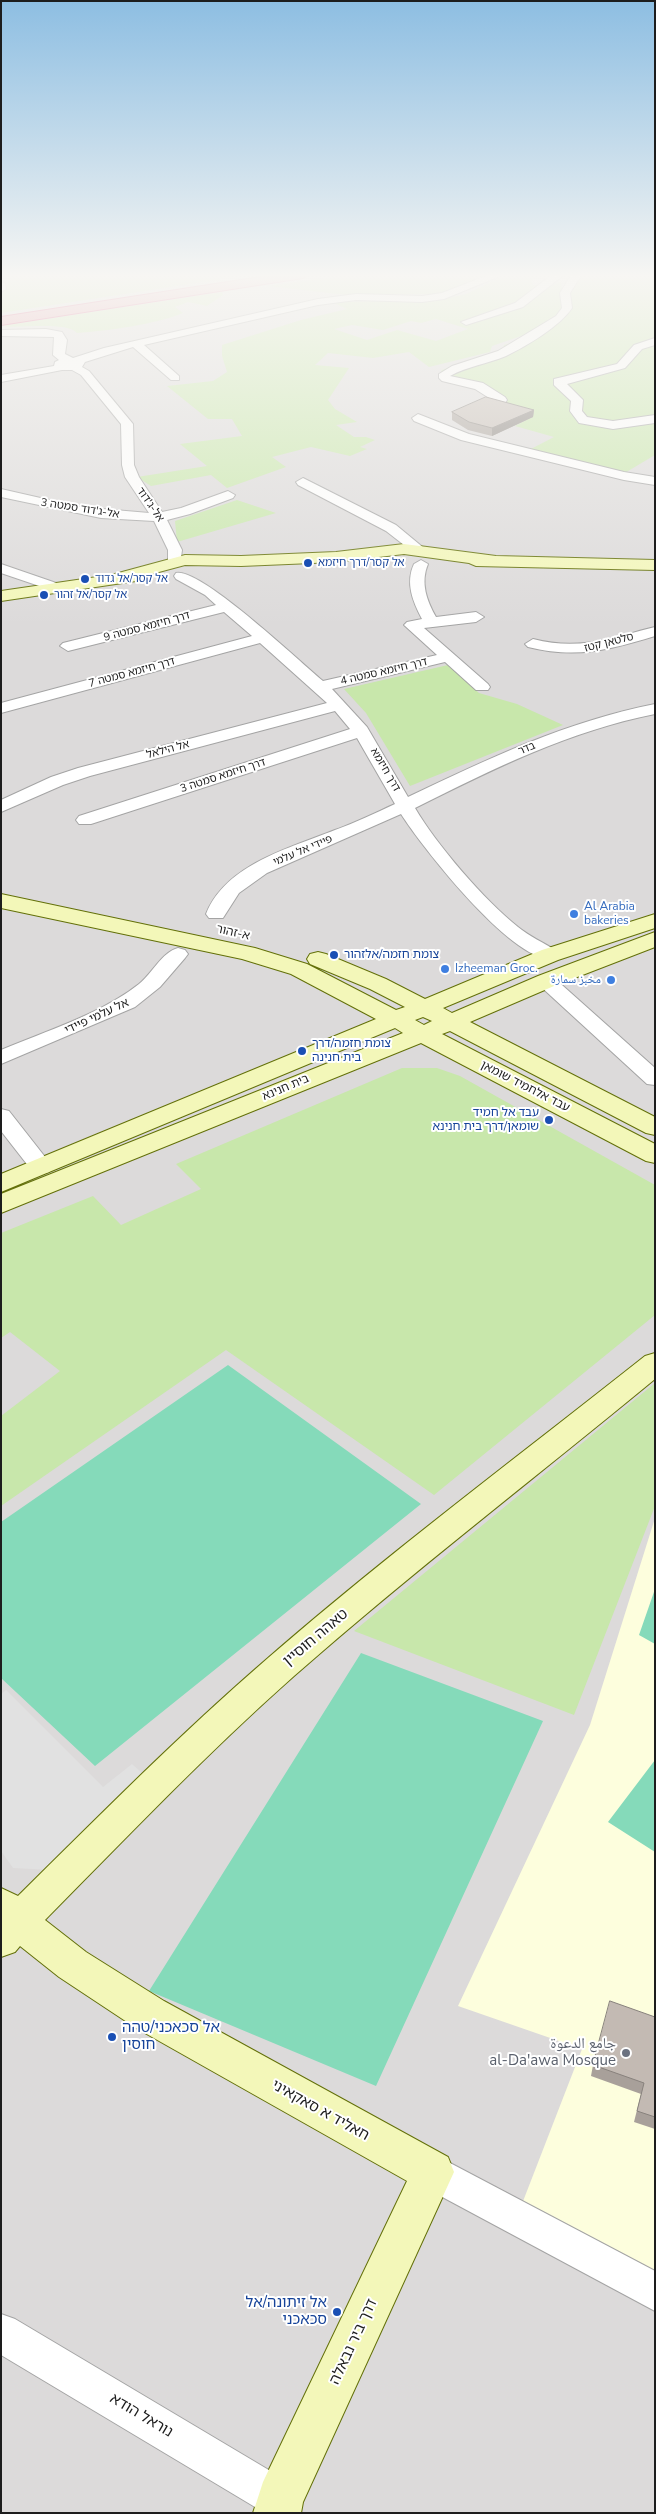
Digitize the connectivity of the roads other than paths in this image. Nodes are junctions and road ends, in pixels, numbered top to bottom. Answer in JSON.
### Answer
{"nodes":[{"id":1,"x":100,"y":391,"type":"edge"},
{"id":2,"x":488,"y":391,"type":"edge"},
{"id":3,"x":567,"y":391,"type":"edge"},
{"id":4,"x":501,"y":400,"type":"edge"},
{"id":5,"x":418,"y":418,"type":"dead end"},
{"id":6,"x":654,"y":420,"type":"edge"},
{"id":7,"x":655,"y":481,"type":"edge"},
{"id":8,"x":303,"y":482,"type":"dead end"},
{"id":9,"x":1,"y":493,"type":"edge"},
{"id":10,"x":228,"y":495,"type":"dead end"},
{"id":11,"x":159,"y":517,"type":"junction"},
{"id":12,"x":174,"y":544,"type":"junction"},
{"id":13,"x":409,"y":557,"type":"junction"},
{"id":14,"x":655,"y":565,"type":"edge"},
{"id":15,"x":203,"y":566,"type":"junction"},
{"id":16,"x":1,"y":568,"type":"edge"},
{"id":17,"x":175,"y":569,"type":"junction"},
{"id":18,"x":57,"y":588,"type":"junction"},
{"id":19,"x":210,"y":592,"type":"junction"},
{"id":20,"x":1,"y":596,"type":"edge"},
{"id":21,"x":225,"y":607,"type":"junction"},
{"id":22,"x":476,"y":617,"type":"dead end"},
{"id":23,"x":432,"y":623,"type":"junction"},
{"id":24,"x":655,"y":631,"type":"edge"},
{"id":25,"x":262,"y":638,"type":"junction"},
{"id":26,"x":533,"y":644,"type":"dead end"},
{"id":27,"x":68,"y":646,"type":"dead end"},
{"id":28,"x":448,"y":657,"type":"junction"},
{"id":29,"x":319,"y":687,"type":"junction"},
{"id":30,"x":482,"y":687,"type":"dead end"},
{"id":31,"x":339,"y":705,"type":"junction"},
{"id":32,"x":1,"y":708,"type":"edge"},
{"id":33,"x":655,"y":709,"type":"edge"},
{"id":34,"x":361,"y":731,"type":"junction"},
{"id":35,"x":404,"y":805,"type":"junction"},
{"id":36,"x":1,"y":807,"type":"edge"},
{"id":37,"x":85,"y":820,"type":"dead end"},
{"id":38,"x":1,"y":881,"type":"edge"},
{"id":39,"x":1,"y":901,"type":"edge"},
{"id":40,"x":216,"y":914,"type":"dead end"},
{"id":41,"x":655,"y":921,"type":"edge"},
{"id":42,"x":655,"y":939,"type":"edge"},
{"id":43,"x":178,"y":954,"type":"dead end"},
{"id":44,"x":550,"y":954,"type":"junction"},
{"id":45,"x":546,"y":981,"type":"junction"},
{"id":46,"x":378,"y":984,"type":"junction"},
{"id":47,"x":465,"y":989,"type":"junction"},
{"id":48,"x":348,"y":993,"type":"junction"},
{"id":49,"x":497,"y":1003,"type":"junction"},
{"id":50,"x":422,"y":1007,"type":"junction"},
{"id":51,"x":396,"y":1018,"type":"junction"},
{"id":52,"x":451,"y":1022,"type":"junction"},
{"id":53,"x":422,"y":1033,"type":"junction"},
{"id":54,"x":345,"y":1039,"type":"junction"},
{"id":55,"x":491,"y":1044,"type":"junction"},
{"id":56,"x":365,"y":1055,"type":"junction"},
{"id":57,"x":1,"y":1058,"type":"edge"},
{"id":58,"x":467,"y":1058,"type":"junction"},
{"id":59,"x":655,"y":1079,"type":"edge"},
{"id":60,"x":1,"y":1116,"type":"edge"},
{"id":61,"x":655,"y":1127,"type":"edge"},
{"id":62,"x":655,"y":1155,"type":"edge"},
{"id":63,"x":41,"y":1167,"type":"junction"},
{"id":64,"x":1,"y":1184,"type":"edge"},
{"id":65,"x":1,"y":1204,"type":"edge"},
{"id":66,"x":655,"y":1363,"type":"edge"},
{"id":67,"x":7,"y":1922,"type":"edge"},
{"id":68,"x":434,"y":2172,"type":"junction"},
{"id":69,"x":655,"y":2292,"type":"edge"},
{"id":70,"x":1,"y":2333,"type":"edge"},
{"id":71,"x":278,"y":2506,"type":"edge"}],
"edges":[{"from":1,"to":11,"type":"street","name":"אל-ג'דוד"},
{"from":2,"to":4,"type":"street"},
{"from":3,"to":6,"type":"street"},
{"from":5,"to":7,"type":"street"},
{"from":8,"to":13,"type":"street"},
{"from":9,"to":11,"type":"street","name":"אל-ג'דוד סמטה 3"},
{"from":10,"to":11,"type":"street","name":"אל-ג'דוד סמטה 3"},
{"from":11,"to":12,"type":"street","name":"אל-ג'דוד"},
{"from":12,"to":15,"type":"street","name":"אל-ג'דוד"},
{"from":12,"to":17,"type":"street","name":"אל-ג'דוד"},
{"from":13,"to":14,"type":"street"},
{"from":13,"to":15,"type":"street"},
{"from":13,"to":23,"type":"street"},
{"from":15,"to":17,"type":"street"},
{"from":15,"to":19,"type":"street"},
{"from":16,"to":18,"type":"street"},
{"from":17,"to":18,"type":"street"},
{"from":17,"to":19,"type":"street","name":"דרך חיזמא"},
{"from":18,"to":20,"type":"street"},
{"from":19,"to":21,"type":"street","name":"דרך חיזמא"},
{"from":21,"to":25,"type":"street","name":"דרך חיזמא"},
{"from":21,"to":27,"type":"street","name":"דרך חיזמא סמטה 9"},
{"from":22,"to":23,"type":"street","name":"דרך חיזמא סמטה 4"},
{"from":23,"to":28,"type":"street","name":"דרך חיזמא סמטה 4"},
{"from":24,"to":26,"type":"street","name":"סלטאן קטז"},
{"from":25,"to":29,"type":"street","name":"דרך חיזמא"},
{"from":25,"to":32,"type":"street","name":"דרך חיזמא סמטה 7"},
{"from":28,"to":29,"type":"street","name":"דרך חיזמא סמטה 4"},
{"from":28,"to":30,"type":"street","name":"דרך חיזמא סמטה 4"},
{"from":29,"to":31,"type":"street","name":"דרך חיזמא"},
{"from":31,"to":34,"type":"street","name":"דרך חיזמא"},
{"from":31,"to":36,"type":"street","name":"אל הילאל"},
{"from":33,"to":35,"type":"street","name":"בדר"},
{"from":34,"to":35,"type":"street","name":"דרך חיזמא"},
{"from":34,"to":37,"type":"street","name":"דרך חיזמא סמטה 3"},
{"from":35,"to":40,"type":"street","name":"פיידי אל עלמי"},
{"from":35,"to":44,"type":"street","name":"דרך חיזמא"},
{"from":38,"to":46,"type":"street","name":"א-זהור"},
{"from":39,"to":48,"type":"street","name":"א-זהור"},
{"from":41,"to":44,"type":"street","name":"בית חנינא"},
{"from":42,"to":45,"type":"street","name":"בית חנינא"},
{"from":43,"to":57,"type":"street","name":"אל עלמי פיידי"},
{"from":44,"to":47,"type":"street","name":"בית חנינא"},
{"from":45,"to":49,"type":"street","name":"בית חנינא"},
{"from":45,"to":59,"type":"street"},
{"from":46,"to":47,"type":"street"},
{"from":46,"to":50,"type":"street","name":"א-זהור"},
{"from":47,"to":50,"type":"street","name":"בית חנינא"},
{"from":48,"to":51,"type":"street","name":"א-זהור"},
{"from":48,"to":54,"type":"street"},
{"from":49,"to":52,"type":"street","name":"בית חנינא"},
{"from":49,"to":55,"type":"street"},
{"from":50,"to":51,"type":"street","name":"בית חנינא"},
{"from":50,"to":52,"type":"street","name":"א-זהור"},
{"from":51,"to":53,"type":"street","name":"עבד אלחמיד שומאן"},
{"from":51,"to":54,"type":"street","name":"בית חנינא"},
{"from":52,"to":53,"type":"street","name":"בית חנינא"},
{"from":52,"to":55,"type":"street","name":"עבד אלחמיד שומאן"},
{"from":53,"to":56,"type":"street","name":"בית חנינא"},
{"from":53,"to":58,"type":"street","name":"עבד אלחמיד שומאן"},
{"from":54,"to":63,"type":"street","name":"בית חנינא"},
{"from":55,"to":61,"type":"street","name":"עבד אלחמיד שומאן"},
{"from":56,"to":58,"type":"street"},
{"from":56,"to":65,"type":"street","name":"בית חנינא"},
{"from":58,"to":62,"type":"street","name":"עבד אלחמיד שומאן"},
{"from":60,"to":63,"type":"street"},
{"from":63,"to":64,"type":"street","name":"בית חנינא"},
{"from":66,"to":67,"type":"street","name":"טאהה חוסיין"},
{"from":67,"to":68,"type":"street","name":"חאליד א סאקאיני"},
{"from":68,"to":69,"type":"street","name":"חאליד א סאקאיני"},
{"from":68,"to":71,"type":"street","name":"דרך ביר נבאלה"},
{"from":70,"to":71,"type":"street","name":"נוראל הודא"}]}
